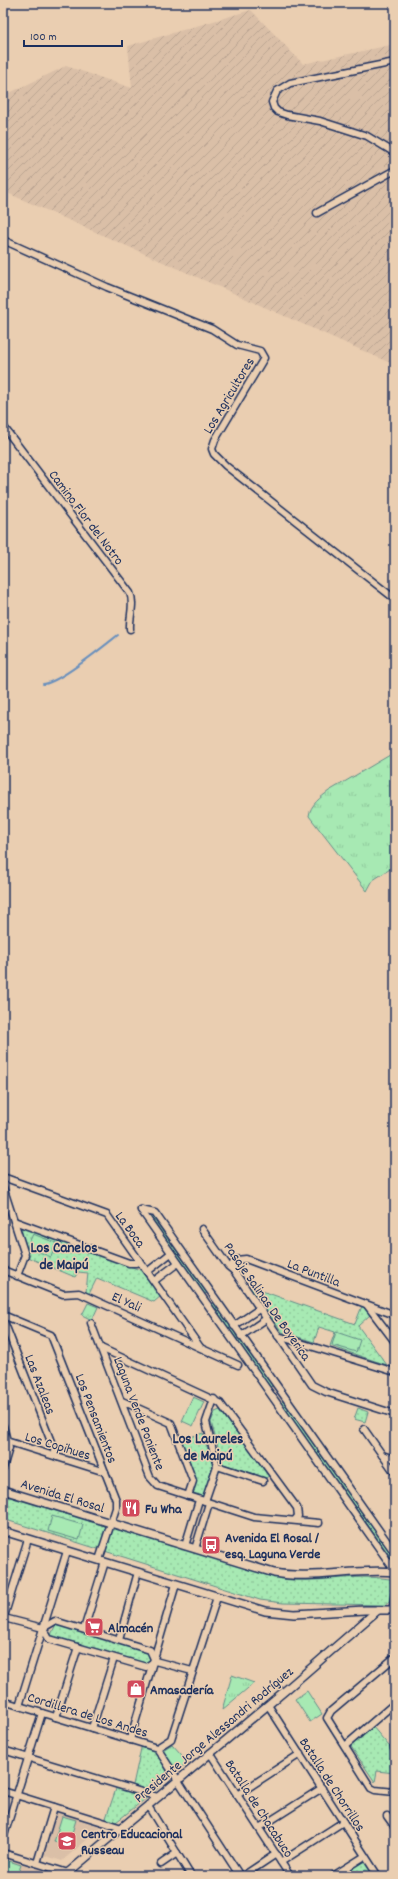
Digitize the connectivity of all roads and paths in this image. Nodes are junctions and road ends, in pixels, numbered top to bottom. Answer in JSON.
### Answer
{"nodes":[{"id":1,"x":395,"y":62,"type":"edge"},
{"id":2,"x":395,"y":154,"type":"edge"},
{"id":3,"x":395,"y":170,"type":"edge"},
{"id":4,"x":317,"y":213,"type":"dead end"},
{"id":5,"x":3,"y":240,"type":"edge"},
{"id":6,"x":3,"y":426,"type":"edge"},
{"id":7,"x":395,"y":599,"type":"edge"},
{"id":8,"x":130,"y":629,"type":"dead end"},
{"id":9,"x":3,"y":1177,"type":"edge"},
{"id":10,"x":3,"y":1187,"type":"edge"},
{"id":11,"x":14,"y":1221,"type":"junction"},
{"id":12,"x":202,"y":1229,"type":"dead end"},
{"id":13,"x":171,"y":1253,"type":"junction"},
{"id":14,"x":139,"y":1260,"type":"junction"},
{"id":15,"x":178,"y":1263,"type":"junction"},
{"id":16,"x":3,"y":1270,"type":"edge"},
{"id":17,"x":234,"y":1271,"type":"junction"},
{"id":18,"x":147,"y":1272,"type":"junction"},
{"id":19,"x":17,"y":1276,"type":"junction"},
{"id":20,"x":154,"y":1280,"type":"junction"},
{"id":21,"x":213,"y":1295,"type":"junction"},
{"id":22,"x":205,"y":1301,"type":"junction"},
{"id":23,"x":367,"y":1304,"type":"junction"},
{"id":24,"x":259,"y":1309,"type":"junction"},
{"id":25,"x":395,"y":1314,"type":"edge"},
{"id":26,"x":3,"y":1315,"type":"edge"},
{"id":27,"x":3,"y":1319,"type":"edge"},
{"id":28,"x":266,"y":1319,"type":"junction"},
{"id":29,"x":91,"y":1323,"type":"dead end"},
{"id":30,"x":234,"y":1326,"type":"junction"},
{"id":31,"x":241,"y":1336,"type":"junction"},
{"id":32,"x":278,"y":1336,"type":"junction"},
{"id":33,"x":395,"y":1342,"type":"edge"},
{"id":34,"x":200,"y":1347,"type":"junction"},
{"id":35,"x":102,"y":1348,"type":"junction"},
{"id":36,"x":238,"y":1365,"type":"dead end"},
{"id":37,"x":395,"y":1372,"type":"edge"},
{"id":38,"x":280,"y":1392,"type":"junction"},
{"id":39,"x":273,"y":1397,"type":"junction"},
{"id":40,"x":214,"y":1399,"type":"junction"},
{"id":41,"x":122,"y":1401,"type":"junction"},
{"id":42,"x":395,"y":1414,"type":"edge"},
{"id":43,"x":3,"y":1426,"type":"edge"},
{"id":44,"x":364,"y":1429,"type":"dead end"},
{"id":45,"x":6,"y":1441,"type":"edge"},
{"id":46,"x":382,"y":1455,"type":"junction"},
{"id":47,"x":57,"y":1457,"type":"junction"},
{"id":48,"x":395,"y":1459,"type":"edge"},
{"id":49,"x":218,"y":1466,"type":"junction"},
{"id":50,"x":3,"y":1468,"type":"edge"},
{"id":51,"x":105,"y":1472,"type":"junction"},
{"id":52,"x":395,"y":1474,"type":"edge"},
{"id":53,"x":263,"y":1481,"type":"dead end"},
{"id":54,"x":3,"y":1490,"type":"edge"},
{"id":55,"x":188,"y":1496,"type":"junction"},
{"id":56,"x":204,"y":1501,"type":"junction"},
{"id":57,"x":295,"y":1520,"type":"junction"},
{"id":58,"x":111,"y":1523,"type":"junction"},
{"id":59,"x":320,"y":1523,"type":"dead end"},
{"id":60,"x":3,"y":1531,"type":"edge"},
{"id":61,"x":28,"y":1539,"type":"junction"},
{"id":62,"x":185,"y":1546,"type":"junction"},
{"id":63,"x":195,"y":1549,"type":"junction"},
{"id":64,"x":67,"y":1550,"type":"junction"},
{"id":65,"x":395,"y":1554,"type":"edge"},
{"id":66,"x":102,"y":1561,"type":"junction"},
{"id":67,"x":395,"y":1571,"type":"edge"},
{"id":68,"x":138,"y":1572,"type":"junction"},
{"id":69,"x":176,"y":1584,"type":"junction"},
{"id":70,"x":395,"y":1595,"type":"edge"},
{"id":71,"x":217,"y":1597,"type":"junction"},
{"id":72,"x":378,"y":1610,"type":"junction"},
{"id":73,"x":394,"y":1610,"type":"edge"},
{"id":74,"x":3,"y":1619,"type":"edge"},
{"id":75,"x":43,"y":1628,"type":"junction"},
{"id":76,"x":84,"y":1629,"type":"junction"},
{"id":77,"x":119,"y":1640,"type":"junction"},
{"id":78,"x":78,"y":1647,"type":"junction"},
{"id":79,"x":395,"y":1657,"type":"edge"},
{"id":80,"x":114,"y":1658,"type":"junction"},
{"id":81,"x":155,"y":1661,"type":"junction"},
{"id":82,"x":192,"y":1671,"type":"junction"},
{"id":83,"x":3,"y":1701,"type":"edge"},
{"id":84,"x":395,"y":1703,"type":"edge"},
{"id":85,"x":268,"y":1705,"type":"junction"},
{"id":86,"x":19,"y":1706,"type":"junction"},
{"id":87,"x":42,"y":1713,"type":"junction"},
{"id":88,"x":56,"y":1717,"type":"junction"},
{"id":89,"x":92,"y":1728,"type":"junction"},
{"id":90,"x":130,"y":1740,"type":"junction"},
{"id":91,"x":345,"y":1746,"type":"junction"},
{"id":92,"x":157,"y":1748,"type":"junction"},
{"id":93,"x":3,"y":1750,"type":"edge"},
{"id":94,"x":210,"y":1753,"type":"junction"},
{"id":95,"x":300,"y":1754,"type":"junction"},
{"id":96,"x":28,"y":1758,"type":"junction"},
{"id":97,"x":178,"y":1780,"type":"junction"},
{"id":98,"x":322,"y":1788,"type":"junction"},
{"id":99,"x":3,"y":1791,"type":"edge"},
{"id":100,"x":395,"y":1792,"type":"edge"},
{"id":101,"x":16,"y":1795,"type":"junction"},
{"id":102,"x":237,"y":1795,"type":"junction"},
{"id":103,"x":158,"y":1797,"type":"junction"},
{"id":104,"x":148,"y":1806,"type":"junction"},
{"id":105,"x":54,"y":1807,"type":"junction"},
{"id":106,"x":387,"y":1816,"type":"dead end"},
{"id":107,"x":343,"y":1822,"type":"junction"},
{"id":108,"x":395,"y":1827,"type":"edge"},
{"id":109,"x":122,"y":1828,"type":"junction"},
{"id":110,"x":259,"y":1828,"type":"junction"},
{"id":111,"x":3,"y":1839,"type":"edge"},
{"id":112,"x":3,"y":1853,"type":"edge"},
{"id":113,"x":176,"y":1853,"type":"junction"},
{"id":114,"x":276,"y":1854,"type":"junction"},
{"id":115,"x":365,"y":1856,"type":"junction"},
{"id":116,"x":281,"y":1862,"type":"junction"},
{"id":117,"x":37,"y":1863,"type":"junction"},
{"id":118,"x":161,"y":1864,"type":"dead end"},
{"id":119,"x":66,"y":1874,"type":"edge"},
{"id":120,"x":78,"y":1876,"type":"edge"},
{"id":121,"x":191,"y":1876,"type":"edge"},
{"id":122,"x":241,"y":1876,"type":"edge"},
{"id":123,"x":290,"y":1876,"type":"edge"},
{"id":124,"x":333,"y":1876,"type":"edge"},
{"id":125,"x":378,"y":1876,"type":"edge"}],
"edges":[{"from":1,"to":2,"type":"street"},
{"from":3,"to":4,"type":"street"},
{"from":5,"to":7,"type":"street","name":"Los Agricultores"},
{"from":6,"to":8,"type":"street","name":"Camino Flor del Notro"},
{"from":9,"to":14,"type":"street","name":"La Boca"},
{"from":10,"to":11,"type":"street"},
{"from":11,"to":14,"type":"street"},
{"from":11,"to":19,"type":"street"},
{"from":12,"to":17,"type":"street","name":"Pasaje Salinas De Boyerica"},
{"from":13,"to":15,"type":"street"},
{"from":13,"to":18,"type":"street"},
{"from":13,"to":21,"type":"street"},
{"from":14,"to":18,"type":"street","name":"La Boca"},
{"from":15,"to":20,"type":"street"},
{"from":15,"to":22,"type":"street"},
{"from":16,"to":19,"type":"street","name":"El Yali"},
{"from":17,"to":23,"type":"street","name":"La Puntilla"},
{"from":17,"to":24,"type":"street","name":"Pasaje Salinas De Boyerica"},
{"from":18,"to":20,"type":"street","name":"La Boca"},
{"from":19,"to":34,"type":"street","name":"El Yali"},
{"from":20,"to":34,"type":"street","name":"La Boca"},
{"from":21,"to":22,"type":"street"},
{"from":21,"to":30,"type":"street"},
{"from":22,"to":39,"type":"street"},
{"from":23,"to":25,"type":"street","name":"La Puntilla"},
{"from":23,"to":33,"type":"street"},
{"from":24,"to":28,"type":"street","name":"Pasaje Salinas De Boyerica"},
{"from":24,"to":30,"type":"street"},
{"from":26,"to":51,"type":"street","name":"Los Pensamientos"},
{"from":27,"to":47,"type":"street","name":"Las Azaleas"},
{"from":28,"to":31,"type":"street"},
{"from":28,"to":32,"type":"street","name":"Pasaje Salinas De Boyerica"},
{"from":29,"to":35,"type":"street","name":"Laguna Verde Poniente"},
{"from":30,"to":31,"type":"street"},
{"from":31,"to":38,"type":"street"},
{"from":32,"to":37,"type":"street"},
{"from":32,"to":42,"type":"street","name":"Pasaje Salinas De Boyerica"},
{"from":34,"to":36,"type":"street","name":"El Yali"},
{"from":35,"to":40,"type":"street","name":"Laguna Verde Poniente"},
{"from":35,"to":41,"type":"street","name":"Laguna Verde Poniente"},
{"from":38,"to":39,"type":"street"},
{"from":38,"to":65,"type":"street"},
{"from":39,"to":67,"type":"street"},
{"from":40,"to":49,"type":"street"},
{"from":40,"to":57,"type":"street","name":"Laguna Verde Poniente"},
{"from":41,"to":55,"type":"street","name":"Laguna Verde Poniente"},
{"from":41,"to":55,"type":"street"},
{"from":43,"to":45,"type":"street"},
{"from":44,"to":46,"type":"street"},
{"from":45,"to":47,"type":"street","name":"Los Copihues"},
{"from":45,"to":50,"type":"street"},
{"from":46,"to":48,"type":"street"},
{"from":46,"to":52,"type":"street"},
{"from":47,"to":51,"type":"street","name":"Los Copihues"},
{"from":49,"to":53,"type":"street"},
{"from":49,"to":56,"type":"street"},
{"from":51,"to":58,"type":"street","name":"Los Pensamientos"},
{"from":54,"to":58,"type":"street","name":"Avenida El Rosal"},
{"from":55,"to":56,"type":"street"},
{"from":56,"to":57,"type":"street"},
{"from":56,"to":62,"type":"street"},
{"from":56,"to":63,"type":"street"},
{"from":57,"to":59,"type":"street"},
{"from":58,"to":62,"type":"street","name":"Avenida El Rosal"},
{"from":58,"to":66,"type":"street","name":"Los Pensamientos"},
{"from":60,"to":61,"type":"street"},
{"from":61,"to":64,"type":"street"},
{"from":61,"to":74,"type":"street"},
{"from":62,"to":63,"type":"street","name":"Avenida El Rosal"},
{"from":63,"to":67,"type":"street","name":"Avenida El Rosal"},
{"from":64,"to":66,"type":"street"},
{"from":64,"to":75,"type":"street"},
{"from":66,"to":68,"type":"street"},
{"from":66,"to":76,"type":"street","name":"Los Pensamientos"},
{"from":68,"to":69,"type":"street"},
{"from":68,"to":77,"type":"street"},
{"from":69,"to":71,"type":"street"},
{"from":69,"to":81,"type":"street"},
{"from":70,"to":73,"type":"street"},
{"from":71,"to":72,"type":"street"},
{"from":71,"to":82,"type":"street"},
{"from":72,"to":73,"type":"street"},
{"from":72,"to":85,"type":"street","name":"Presidente Jorge Alessandri Rodríguez"},
{"from":74,"to":75,"type":"street"},
{"from":75,"to":76,"type":"street"},
{"from":75,"to":78,"type":"street"},
{"from":75,"to":86,"type":"street"},
{"from":76,"to":77,"type":"street"},
{"from":77,"to":81,"type":"street"},
{"from":78,"to":80,"type":"street"},
{"from":78,"to":88,"type":"street"},
{"from":79,"to":91,"type":"street"},
{"from":80,"to":81,"type":"street"},
{"from":80,"to":89,"type":"street"},
{"from":81,"to":82,"type":"street"},
{"from":81,"to":90,"type":"street"},
{"from":82,"to":92,"type":"street"},
{"from":83,"to":86,"type":"street","name":"Cordillera de Los Andes"},
{"from":84,"to":91,"type":"street"},
{"from":85,"to":94,"type":"street","name":"Presidente Jorge Alessandri Rodríguez"},
{"from":85,"to":95,"type":"street","name":"Batalla de Chorrillos"},
{"from":86,"to":87,"type":"street","name":"Cordillera de Los Andes"},
{"from":87,"to":88,"type":"street","name":"Cordillera de Los Andes"},
{"from":87,"to":96,"type":"street"},
{"from":88,"to":89,"type":"street","name":"Cordillera de Los Andes"},
{"from":89,"to":90,"type":"street","name":"Cordillera de Los Andes"},
{"from":90,"to":92,"type":"street","name":"Cordillera de Los Andes"},
{"from":91,"to":100,"type":"street"},
{"from":92,"to":97,"type":"street","name":"Cordillera de Los Andes"},
{"from":93,"to":96,"type":"street"},
{"from":94,"to":97,"type":"street","name":"Presidente Jorge Alessandri Rodríguez"},
{"from":94,"to":102,"type":"street","name":"Batalla de Chacabuco"},
{"from":95,"to":98,"type":"street","name":"Batalla de Chorrillos"},
{"from":95,"to":102,"type":"street"},
{"from":96,"to":101,"type":"street"},
{"from":96,"to":103,"type":"street"},
{"from":97,"to":103,"type":"street","name":"Presidente Jorge Alessandri Rodríguez"},
{"from":97,"to":122,"type":"street","name":"Cordillera de Los Andes"},
{"from":98,"to":107,"type":"street","name":"Batalla de Chorrillos"},
{"from":98,"to":110,"type":"street"},
{"from":99,"to":101,"type":"street"},
{"from":101,"to":105,"type":"street"},
{"from":101,"to":111,"type":"street"},
{"from":102,"to":110,"type":"street","name":"Batalla de Chacabuco"},
{"from":103,"to":104,"type":"street","name":"Presidente Jorge Alessandri Rodríguez"},
{"from":104,"to":109,"type":"street","name":"Presidente Jorge Alessandri Rodríguez"},
{"from":104,"to":113,"type":"street"},
{"from":105,"to":109,"type":"street"},
{"from":105,"to":117,"type":"street"},
{"from":106,"to":108,"type":"street"},
{"from":107,"to":115,"type":"street","name":"Batalla de Chorrillos"},
{"from":107,"to":116,"type":"street"},
{"from":109,"to":119,"type":"street","name":"Presidente Jorge Alessandri Rodríguez"},
{"from":110,"to":114,"type":"street","name":"Batalla de Chacabuco"},
{"from":112,"to":117,"type":"street"},
{"from":113,"to":118,"type":"street"},
{"from":113,"to":121,"type":"street"},
{"from":114,"to":116,"type":"street","name":"Batalla de Chacabuco"},
{"from":114,"to":122,"type":"street"},
{"from":115,"to":124,"type":"street"},
{"from":115,"to":125,"type":"street","name":"Batalla de Chorrillos"},
{"from":116,"to":123,"type":"street","name":"Batalla de Chacabuco"},
{"from":117,"to":119,"type":"street"},
{"from":119,"to":120,"type":"street"}]}
